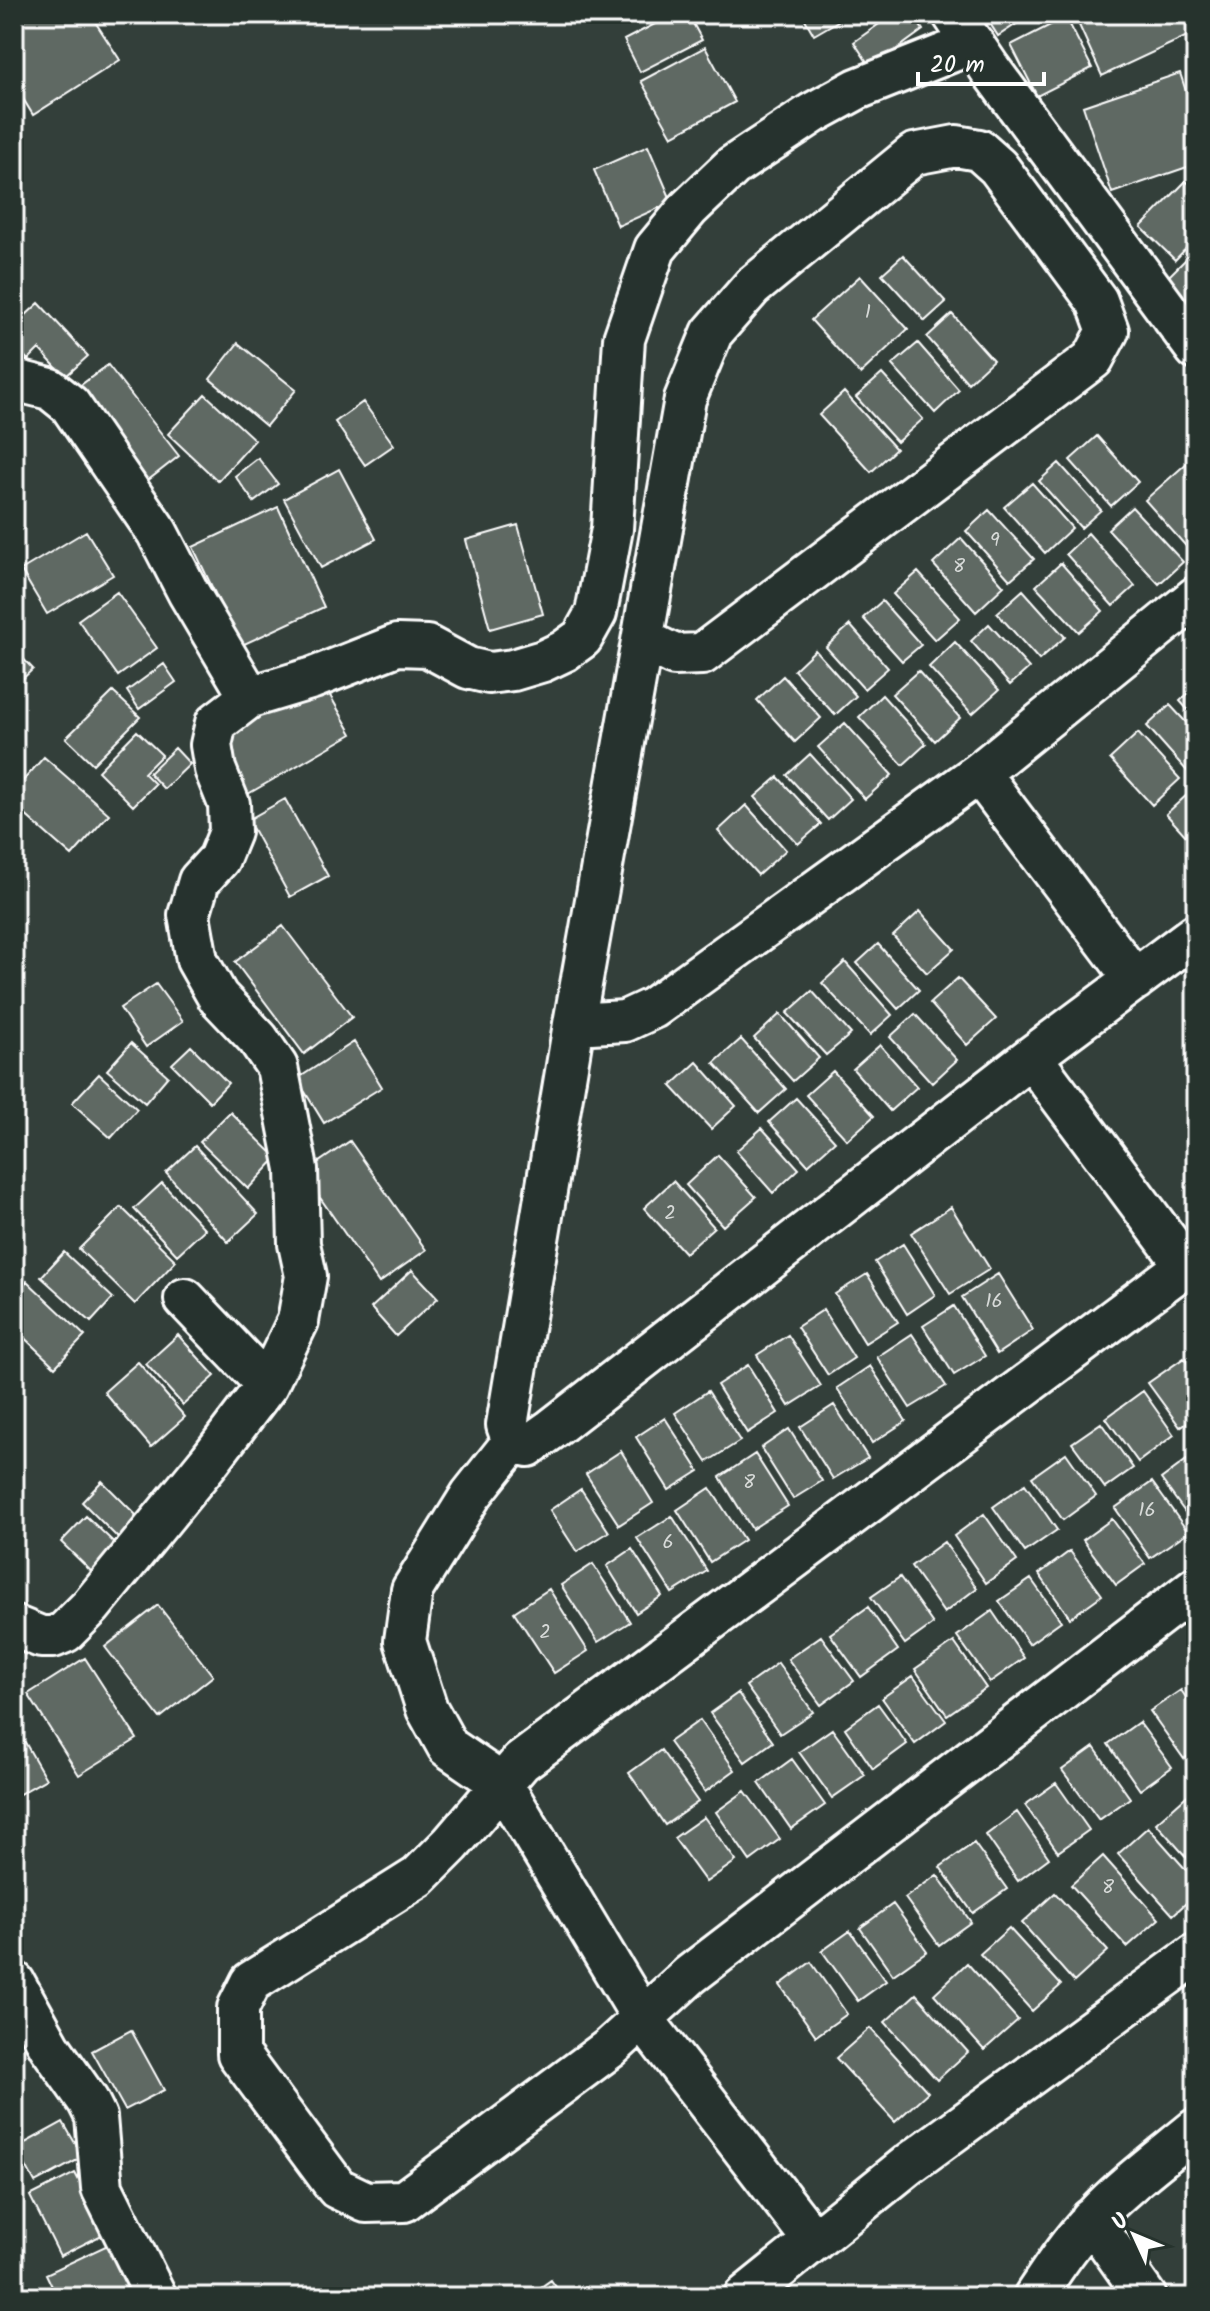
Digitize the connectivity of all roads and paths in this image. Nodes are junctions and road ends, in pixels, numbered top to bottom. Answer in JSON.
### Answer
{"nodes":[{"id":1,"x":963,"y":29,"type":"edge"},
{"id":2,"x":1196,"y":349,"type":"edge"},
{"id":3,"x":14,"y":380,"type":"edge"},
{"id":4,"x":1196,"y":597,"type":"edge"},
{"id":5,"x":644,"y":640,"type":"junction"},
{"id":6,"x":250,"y":697,"type":"junction"},
{"id":7,"x":979,"y":773,"type":"junction"},
{"id":8,"x":1196,"y":934,"type":"edge"},
{"id":9,"x":1135,"y":980,"type":"junction"},
{"id":10,"x":574,"y":1024,"type":"junction"},
{"id":11,"x":1031,"y":1057,"type":"junction"},
{"id":12,"x":1191,"y":1262,"type":"edge"},
{"id":13,"x":185,"y":1299,"type":"dead end"},
{"id":14,"x":267,"y":1385,"type":"junction"},
{"id":15,"x":513,"y":1442,"type":"junction"},
{"id":16,"x":1196,"y":1587,"type":"edge"},
{"id":17,"x":14,"y":1626,"type":"edge"},
{"id":18,"x":502,"y":1784,"type":"junction"},
{"id":19,"x":1196,"y":1954,"type":"edge"},
{"id":20,"x":14,"y":1982,"type":"edge"},
{"id":21,"x":643,"y":2019,"type":"junction"},
{"id":22,"x":1196,"y":2129,"type":"edge"},
{"id":23,"x":1091,"y":2219,"type":"junction"},
{"id":24,"x":814,"y":2241,"type":"junction"},
{"id":25,"x":156,"y":2297,"type":"edge"},
{"id":26,"x":744,"y":2297,"type":"edge"},
{"id":27,"x":1034,"y":2297,"type":"edge"},
{"id":28,"x":1146,"y":2297,"type":"edge"}],
"edges":[{"from":1,"to":2,"type":"street"},
{"from":1,"to":6,"type":"street"},
{"from":3,"to":6,"type":"street"},
{"from":4,"to":7,"type":"street"},
{"from":5,"to":5,"type":"street"},
{"from":5,"to":10,"type":"street"},
{"from":6,"to":14,"type":"street"},
{"from":7,"to":9,"type":"street"},
{"from":7,"to":10,"type":"street"},
{"from":8,"to":9,"type":"street"},
{"from":9,"to":11,"type":"street"},
{"from":10,"to":15,"type":"street"},
{"from":11,"to":12,"type":"street"},
{"from":11,"to":15,"type":"street"},
{"from":12,"to":18,"type":"street"},
{"from":13,"to":14,"type":"street"},
{"from":14,"to":17,"type":"street"},
{"from":15,"to":18,"type":"street"},
{"from":16,"to":21,"type":"street"},
{"from":18,"to":21,"type":"street"},
{"from":18,"to":21,"type":"street"},
{"from":19,"to":24,"type":"street"},
{"from":20,"to":25,"type":"street"},
{"from":21,"to":24,"type":"street"},
{"from":22,"to":23,"type":"street"},
{"from":23,"to":27,"type":"street"},
{"from":23,"to":28,"type":"street"},
{"from":24,"to":26,"type":"street"}]}
